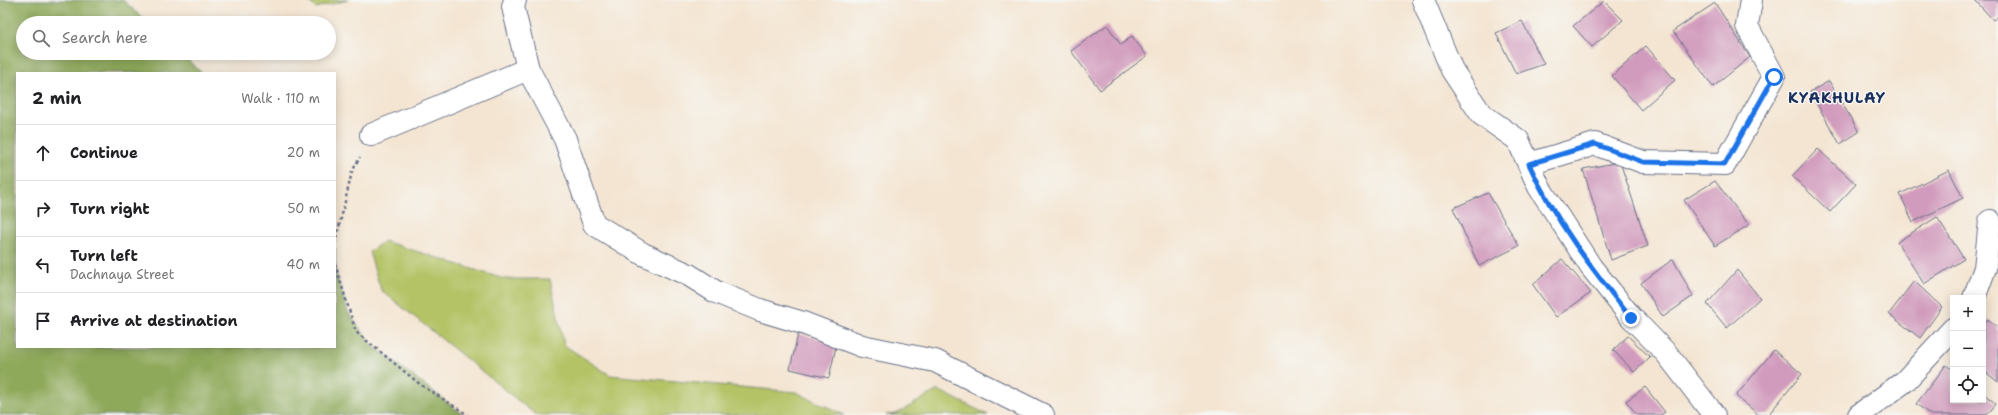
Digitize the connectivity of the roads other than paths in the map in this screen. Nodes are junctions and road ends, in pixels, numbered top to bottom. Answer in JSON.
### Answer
{"nodes":[{"id":1,"x":515,"y":0,"type":"edge"},
{"id":2,"x":1424,"y":0,"type":"edge"},
{"id":3,"x":1751,"y":0,"type":"edge"},
{"id":4,"x":528,"y":69,"type":"junction"},
{"id":5,"x":372,"y":135,"type":"road end"},
{"id":6,"x":1529,"y":164,"type":"junction"},
{"id":7,"x":1990,"y":221,"type":"dead end"},
{"id":8,"x":1975,"y":295,"type":"edge"},
{"id":9,"x":1951,"y":331,"type":"edge"},
{"id":10,"x":1043,"y":415,"type":"edge"},
{"id":11,"x":1714,"y":415,"type":"edge"},
{"id":12,"x":1859,"y":415,"type":"edge"}],
"edges":[{"from":1,"to":4,"type":"street"},
{"from":2,"to":6,"type":"street"},
{"from":3,"to":6,"type":"street"},
{"from":4,"to":5,"type":"street"},
{"from":4,"to":10,"type":"street"},
{"from":6,"to":11,"type":"street"},
{"from":7,"to":8,"type":"street"},
{"from":9,"to":12,"type":"street"}]}
